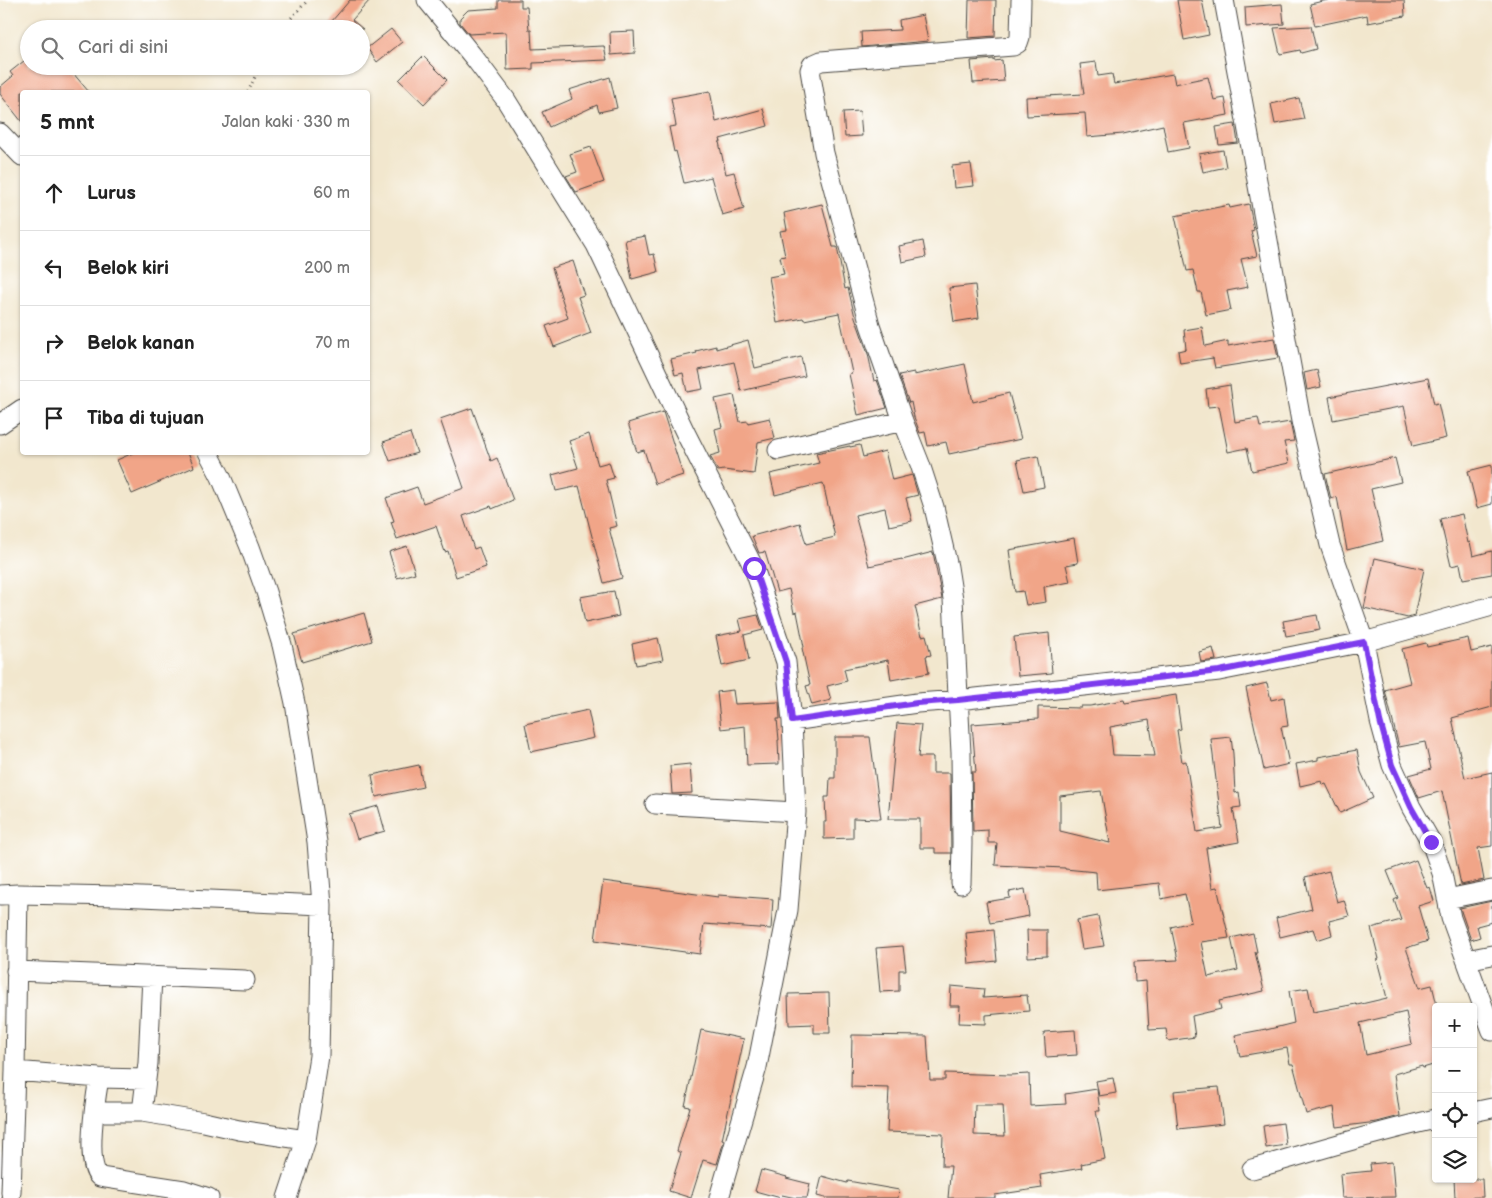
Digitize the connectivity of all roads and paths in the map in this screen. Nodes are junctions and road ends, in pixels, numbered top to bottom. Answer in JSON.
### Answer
{"nodes":[{"id":1,"x":308,"y":0,"type":"edge"},
{"id":2,"x":427,"y":0,"type":"edge"},
{"id":3,"x":1021,"y":0,"type":"edge"},
{"id":4,"x":1224,"y":0,"type":"edge"},
{"id":5,"x":289,"y":20,"type":"edge"},
{"id":6,"x":256,"y":75,"type":"edge"},
{"id":7,"x":249,"y":90,"type":"edge"},
{"id":8,"x":0,"y":133,"type":"edge"},
{"id":9,"x":20,"y":154,"type":"edge"},
{"id":10,"x":20,"y":410,"type":"edge"},
{"id":11,"x":903,"y":421,"type":"junction"},
{"id":12,"x":0,"y":424,"type":"edge"},
{"id":13,"x":778,"y":450,"type":"dead end"},
{"id":14,"x":210,"y":455,"type":"edge"},
{"id":15,"x":1492,"y":606,"type":"edge"},
{"id":16,"x":1364,"y":642,"type":"junction"},
{"id":17,"x":958,"y":700,"type":"junction"},
{"id":18,"x":792,"y":721,"type":"junction"},
{"id":19,"x":655,"y":804,"type":"dead end"},
{"id":20,"x":796,"y":812,"type":"junction"},
{"id":21,"x":961,"y":884,"type":"dead end"},
{"id":22,"x":1492,"y":890,"type":"edge"},
{"id":23,"x":9,"y":894,"type":"edge"},
{"id":24,"x":1447,"y":899,"type":"junction"},
{"id":25,"x":322,"y":905,"type":"junction"},
{"id":26,"x":1492,"y":955,"type":"edge"},
{"id":27,"x":1466,"y":960,"type":"junction"},
{"id":28,"x":16,"y":972,"type":"junction"},
{"id":29,"x":152,"y":976,"type":"junction"},
{"id":30,"x":245,"y":980,"type":"dead end"},
{"id":31,"x":1492,"y":1030,"type":"edge"},
{"id":32,"x":16,"y":1071,"type":"junction"},
{"id":33,"x":99,"y":1078,"type":"junction"},
{"id":34,"x":146,"y":1079,"type":"junction"},
{"id":35,"x":1492,"y":1108,"type":"edge"},
{"id":36,"x":1477,"y":1111,"type":"edge"},
{"id":37,"x":94,"y":1112,"type":"junction"},
{"id":38,"x":142,"y":1112,"type":"junction"},
{"id":39,"x":1432,"y":1120,"type":"edge"},
{"id":40,"x":306,"y":1140,"type":"junction"},
{"id":41,"x":1252,"y":1169,"type":"dead end"},
{"id":42,"x":11,"y":1193,"type":"dead end"},
{"id":43,"x":210,"y":1198,"type":"edge"},
{"id":44,"x":287,"y":1198,"type":"edge"},
{"id":45,"x":719,"y":1198,"type":"edge"}],
"edges":[{"from":1,"to":5,"type":"path"},
{"from":2,"to":18,"type":"street"},
{"from":3,"to":11,"type":"street"},
{"from":4,"to":16,"type":"street"},
{"from":6,"to":7,"type":"path"},
{"from":8,"to":9,"type":"street"},
{"from":10,"to":12,"type":"street"},
{"from":11,"to":13,"type":"street"},
{"from":11,"to":17,"type":"street"},
{"from":14,"to":25,"type":"street"},
{"from":15,"to":16,"type":"street"},
{"from":16,"to":17,"type":"street"},
{"from":16,"to":24,"type":"street"},
{"from":17,"to":18,"type":"street"},
{"from":17,"to":21,"type":"street"},
{"from":18,"to":20,"type":"street"},
{"from":19,"to":20,"type":"street"},
{"from":20,"to":45,"type":"street"},
{"from":22,"to":24,"type":"street"},
{"from":23,"to":25,"type":"street"},
{"from":23,"to":28,"type":"street"},
{"from":24,"to":27,"type":"street"},
{"from":25,"to":40,"type":"street"},
{"from":26,"to":27,"type":"street"},
{"from":27,"to":31,"type":"street"},
{"from":28,"to":29,"type":"street"},
{"from":28,"to":32,"type":"street"},
{"from":29,"to":30,"type":"street"},
{"from":29,"to":34,"type":"street"},
{"from":32,"to":33,"type":"street"},
{"from":32,"to":42,"type":"street"},
{"from":33,"to":34,"type":"street"},
{"from":33,"to":37,"type":"street"},
{"from":34,"to":38,"type":"street"},
{"from":35,"to":36,"type":"street"},
{"from":37,"to":38,"type":"street"},
{"from":37,"to":43,"type":"street"},
{"from":38,"to":40,"type":"street"},
{"from":39,"to":41,"type":"street"},
{"from":40,"to":44,"type":"street"}]}
